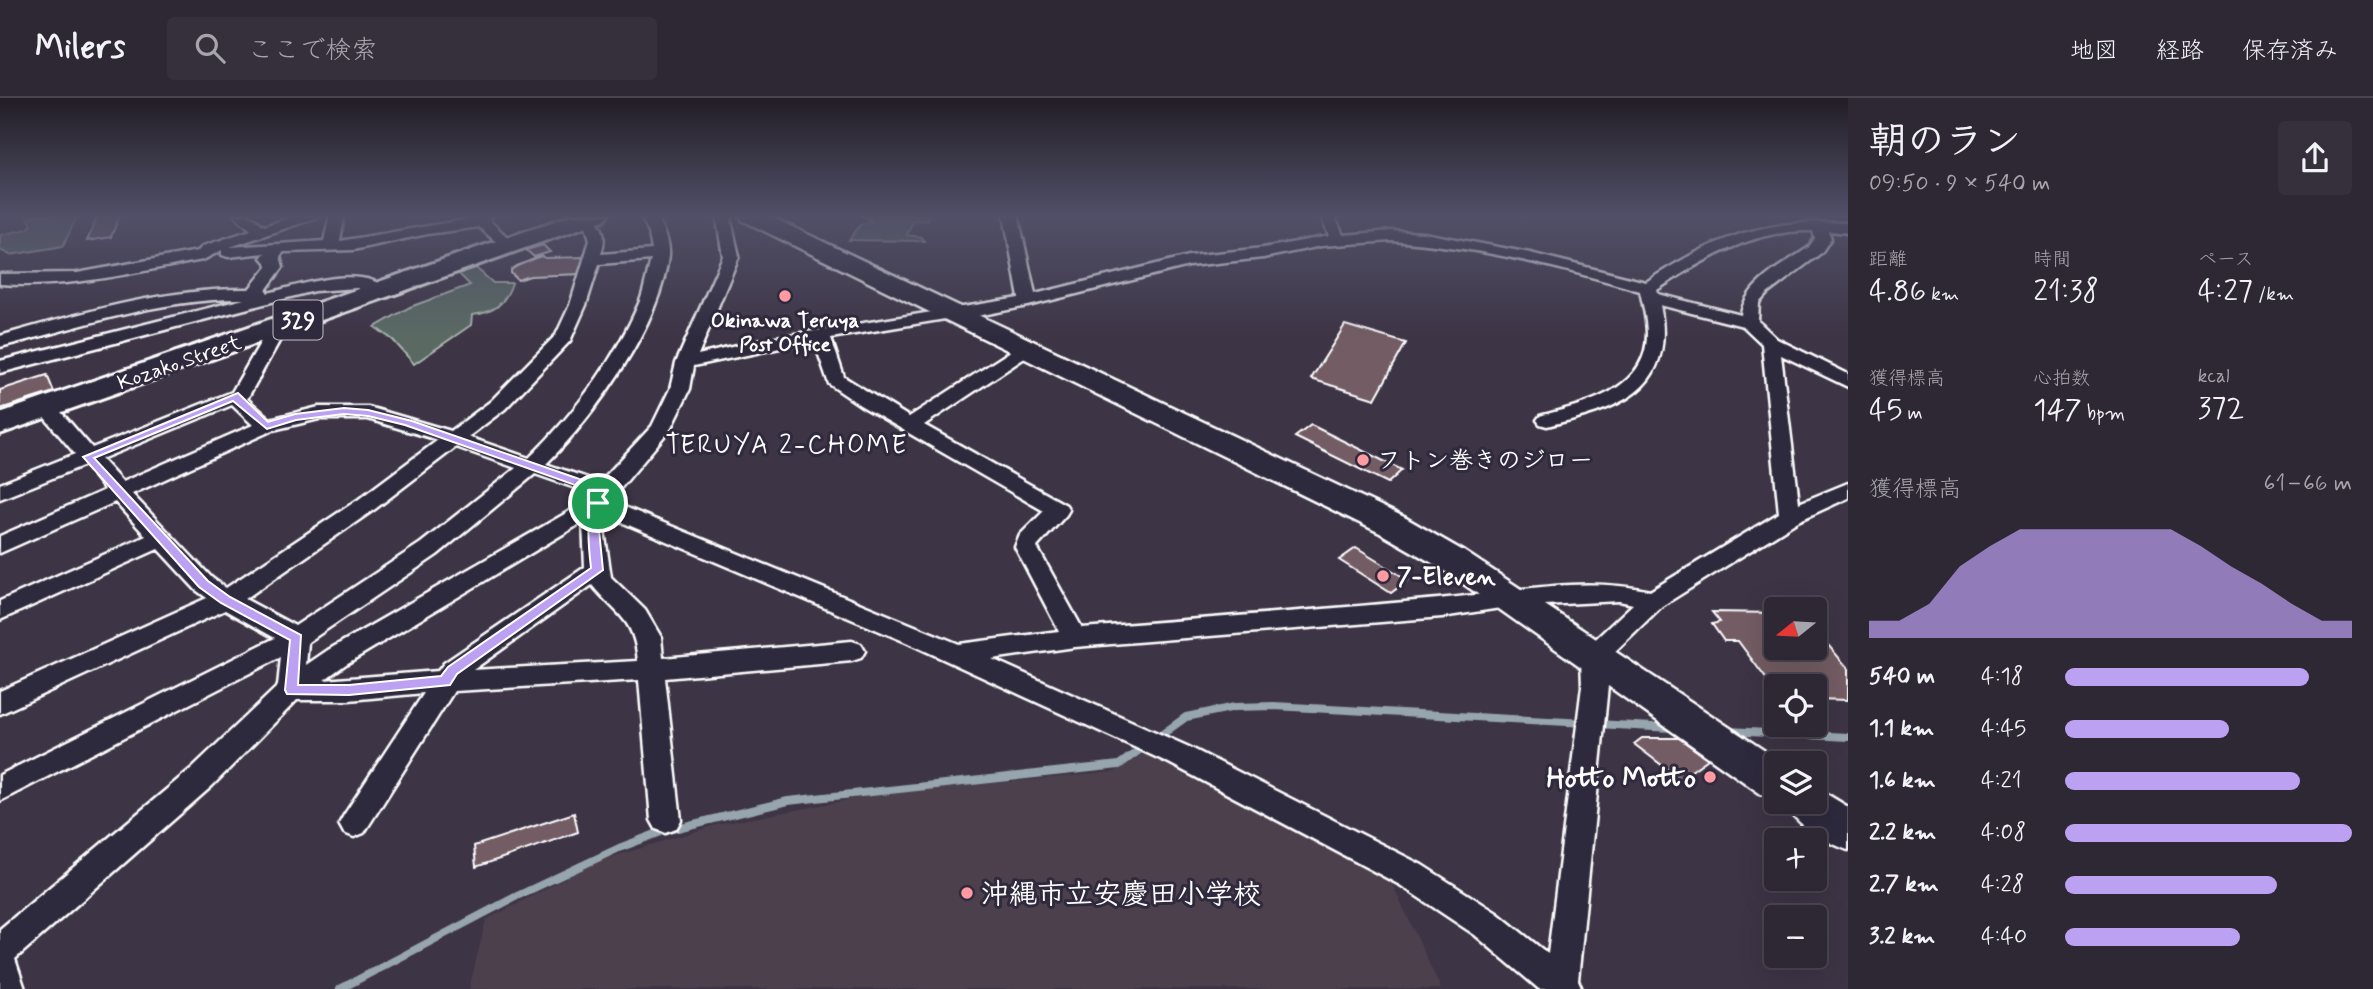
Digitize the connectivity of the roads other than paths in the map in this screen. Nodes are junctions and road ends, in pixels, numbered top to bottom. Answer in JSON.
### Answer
{"nodes":[{"id":1,"x":199,"y":256,"type":"edge"},
{"id":2,"x":196,"y":257,"type":"edge"},
{"id":3,"x":270,"y":257,"type":"edge"},
{"id":4,"x":478,"y":257,"type":"edge"},
{"id":5,"x":594,"y":257,"type":"edge"},
{"id":6,"x":631,"y":257,"type":"edge"},
{"id":7,"x":659,"y":257,"type":"edge"},
{"id":8,"x":731,"y":257,"type":"edge"},
{"id":9,"x":835,"y":257,"type":"edge"},
{"id":10,"x":1019,"y":257,"type":"edge"},
{"id":11,"x":1230,"y":257,"type":"edge"},
{"id":12,"x":1522,"y":257,"type":"edge"},
{"id":13,"x":1699,"y":257,"type":"edge"},
{"id":14,"x":1807,"y":257,"type":"edge"},
{"id":15,"x":593,"y":260,"type":"junction"},
{"id":16,"x":126,"y":272,"type":"junction"},
{"id":17,"x":2,"y":281,"type":"edge"},
{"id":18,"x":380,"y":291,"type":"junction"},
{"id":19,"x":1649,"y":293,"type":"junction"},
{"id":20,"x":254,"y":294,"type":"junction"},
{"id":21,"x":205,"y":295,"type":"junction"},
{"id":22,"x":279,"y":296,"type":"junction"},
{"id":23,"x":1028,"y":301,"type":"junction"},
{"id":24,"x":130,"y":309,"type":"junction"},
{"id":25,"x":951,"y":313,"type":"junction"},
{"id":26,"x":1749,"y":322,"type":"junction"},
{"id":27,"x":267,"y":331,"type":"junction"},
{"id":28,"x":821,"y":336,"type":"junction"},
{"id":29,"x":0,"y":342,"type":"edge"},
{"id":30,"x":1771,"y":343,"type":"junction"},
{"id":31,"x":1026,"y":349,"type":"junction"},
{"id":32,"x":685,"y":363,"type":"junction"},
{"id":33,"x":0,"y":367,"type":"edge"},
{"id":34,"x":1848,"y":381,"type":"edge"},
{"id":35,"x":238,"y":396,"type":"junction"},
{"id":36,"x":47,"y":408,"type":"junction"},
{"id":37,"x":1547,"y":420,"type":"dead end"},
{"id":38,"x":0,"y":424,"type":"edge"},
{"id":39,"x":271,"y":425,"type":"junction"},
{"id":40,"x":910,"y":425,"type":"junction"},
{"id":41,"x":457,"y":438,"type":"junction"},
{"id":42,"x":88,"y":457,"type":"junction"},
{"id":43,"x":532,"y":467,"type":"junction"},
{"id":44,"x":1848,"y":490,"type":"edge"},
{"id":45,"x":0,"y":492,"type":"edge"},
{"id":46,"x":120,"y":494,"type":"junction"},
{"id":47,"x":601,"y":497,"type":"junction"},
{"id":48,"x":1790,"y":516,"type":"junction"},
{"id":49,"x":162,"y":538,"type":"junction"},
{"id":50,"x":0,"y":545,"type":"edge"},
{"id":51,"x":597,"y":570,"type":"junction"},
{"id":52,"x":1507,"y":598,"type":"junction"},
{"id":53,"x":226,"y":600,"type":"junction"},
{"id":54,"x":1653,"y":600,"type":"junction"},
{"id":55,"x":0,"y":611,"type":"edge"},
{"id":56,"x":296,"y":638,"type":"junction"},
{"id":57,"x":1075,"y":638,"type":"junction"},
{"id":58,"x":852,"y":651,"type":"dead end"},
{"id":59,"x":958,"y":654,"type":"junction"},
{"id":60,"x":652,"y":668,"type":"junction"},
{"id":61,"x":1595,"y":671,"type":"junction"},
{"id":62,"x":445,"y":681,"type":"junction"},
{"id":63,"x":291,"y":690,"type":"junction"},
{"id":64,"x":0,"y":703,"type":"edge"},
{"id":65,"x":1764,"y":774,"type":"edge"},
{"id":66,"x":0,"y":789,"type":"edge"},
{"id":67,"x":1823,"y":814,"type":"edge"},
{"id":68,"x":666,"y":820,"type":"dead end"},
{"id":69,"x":355,"y":824,"type":"dead end"},
{"id":70,"x":1848,"y":831,"type":"edge"},
{"id":71,"x":0,"y":950,"type":"edge"},
{"id":72,"x":0,"y":962,"type":"edge"},
{"id":73,"x":1563,"y":987,"type":"edge"},
{"id":74,"x":8,"y":989,"type":"edge"}],
"edges":[{"from":1,"to":21,"type":"street"},
{"from":2,"to":16,"type":"street"},
{"from":3,"to":20,"type":"street"},
{"from":4,"to":18,"type":"highway","name":"Kozako Street","number":"329"},
{"from":5,"to":15,"type":"street"},
{"from":6,"to":15,"type":"street"},
{"from":7,"to":43,"type":"street"},
{"from":8,"to":32,"type":"street"},
{"from":9,"to":25,"type":"street"},
{"from":10,"to":23,"type":"street"},
{"from":11,"to":23,"type":"street"},
{"from":12,"to":19,"type":"street"},
{"from":13,"to":19,"type":"street"},
{"from":14,"to":26,"type":"street"},
{"from":15,"to":41,"type":"street"},
{"from":16,"to":17,"type":"street"},
{"from":16,"to":24,"type":"street"},
{"from":18,"to":22,"type":"street"},
{"from":18,"to":27,"type":"highway","name":"Kozako Street","number":"329"},
{"from":19,"to":26,"type":"street"},
{"from":19,"to":37,"type":"street"},
{"from":20,"to":21,"type":"street"},
{"from":20,"to":22,"type":"street"},
{"from":21,"to":24,"type":"street"},
{"from":22,"to":33,"type":"street"},
{"from":23,"to":25,"type":"street"},
{"from":24,"to":29,"type":"street"},
{"from":25,"to":28,"type":"street"},
{"from":25,"to":31,"type":"street"},
{"from":26,"to":30,"type":"street"},
{"from":27,"to":35,"type":"street"},
{"from":27,"to":36,"type":"highway","name":"Kozako Street","number":"329"},
{"from":28,"to":32,"type":"street"},
{"from":28,"to":40,"type":"street"},
{"from":30,"to":34,"type":"street"},
{"from":30,"to":48,"type":"street"},
{"from":31,"to":40,"type":"street"},
{"from":31,"to":52,"type":"street"},
{"from":32,"to":47,"type":"street"},
{"from":35,"to":39,"type":"street"},
{"from":35,"to":42,"type":"street"},
{"from":36,"to":38,"type":"highway","name":"Kozako Street","number":"329"},
{"from":36,"to":42,"type":"street"},
{"from":39,"to":41,"type":"street"},
{"from":39,"to":46,"type":"street"},
{"from":40,"to":57,"type":"street"},
{"from":41,"to":43,"type":"street"},
{"from":41,"to":53,"type":"street"},
{"from":42,"to":45,"type":"street"},
{"from":42,"to":46,"type":"street"},
{"from":43,"to":47,"type":"street"},
{"from":43,"to":56,"type":"street"},
{"from":44,"to":48,"type":"street"},
{"from":46,"to":49,"type":"street"},
{"from":46,"to":50,"type":"street"},
{"from":47,"to":51,"type":"street"},
{"from":47,"to":59,"type":"street"},
{"from":47,"to":63,"type":"street"},
{"from":48,"to":54,"type":"street"},
{"from":49,"to":53,"type":"street"},
{"from":49,"to":55,"type":"street"},
{"from":51,"to":60,"type":"street"},
{"from":51,"to":62,"type":"street"},
{"from":52,"to":54,"type":"street"},
{"from":52,"to":57,"type":"street"},
{"from":52,"to":61,"type":"street"},
{"from":53,"to":56,"type":"street"},
{"from":53,"to":64,"type":"street"},
{"from":54,"to":61,"type":"street"},
{"from":56,"to":63,"type":"street"},
{"from":56,"to":66,"type":"street"},
{"from":57,"to":59,"type":"street"},
{"from":58,"to":60,"type":"street"},
{"from":59,"to":73,"type":"street"},
{"from":60,"to":62,"type":"street"},
{"from":60,"to":68,"type":"street"},
{"from":61,"to":65,"type":"street"},
{"from":61,"to":73,"type":"street"},
{"from":62,"to":63,"type":"street"},
{"from":62,"to":69,"type":"street"},
{"from":63,"to":71,"type":"street"},
{"from":67,"to":70,"type":"street"},
{"from":72,"to":74,"type":"street"}]}
